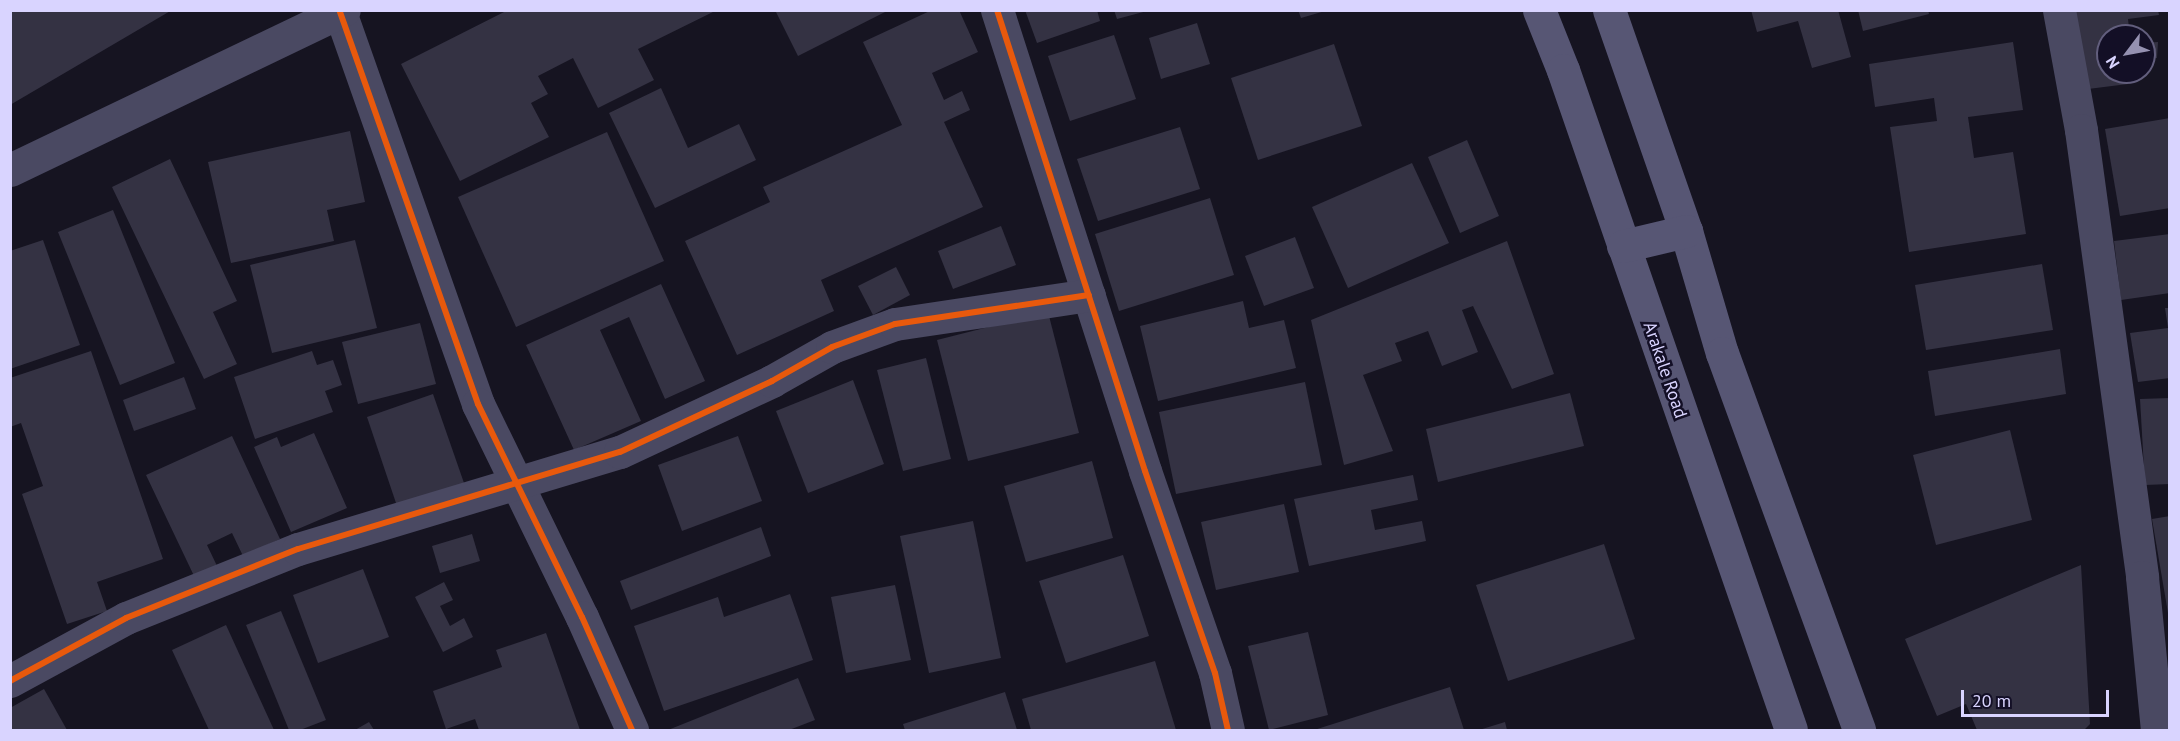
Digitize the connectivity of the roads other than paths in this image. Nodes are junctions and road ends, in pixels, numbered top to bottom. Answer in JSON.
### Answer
{"nodes":[{"id":1,"x":997,"y":10,"type":"edge"},
{"id":2,"x":1539,"y":10,"type":"edge"},
{"id":3,"x":1609,"y":10,"type":"edge"},
{"id":4,"x":2059,"y":10,"type":"edge"},
{"id":5,"x":342,"y":11,"type":"edge"},
{"id":6,"x":10,"y":170,"type":"edge"},
{"id":7,"x":1686,"y":231,"type":"junction"},
{"id":8,"x":1623,"y":246,"type":"junction"},
{"id":9,"x":1089,"y":295,"type":"junction"},
{"id":10,"x":515,"y":485,"type":"junction"},
{"id":11,"x":10,"y":681,"type":"edge"},
{"id":12,"x":632,"y":730,"type":"edge"},
{"id":13,"x":1228,"y":730,"type":"edge"},
{"id":14,"x":1791,"y":730,"type":"edge"},
{"id":15,"x":1859,"y":730,"type":"edge"},
{"id":16,"x":2157,"y":730,"type":"edge"}],
"edges":[{"from":1,"to":9,"type":"street"},
{"from":2,"to":8,"type":"main road","name":"Arakale Road"},
{"from":3,"to":7,"type":"main road"},
{"from":4,"to":16,"type":"street"},
{"from":5,"to":6,"type":"street"},
{"from":5,"to":10,"type":"street"},
{"from":7,"to":8,"type":"main road"},
{"from":7,"to":15,"type":"main road"},
{"from":8,"to":14,"type":"main road","name":"Arakale Road"},
{"from":9,"to":10,"type":"street"},
{"from":9,"to":13,"type":"street"},
{"from":10,"to":11,"type":"street"},
{"from":10,"to":12,"type":"street"}]}
